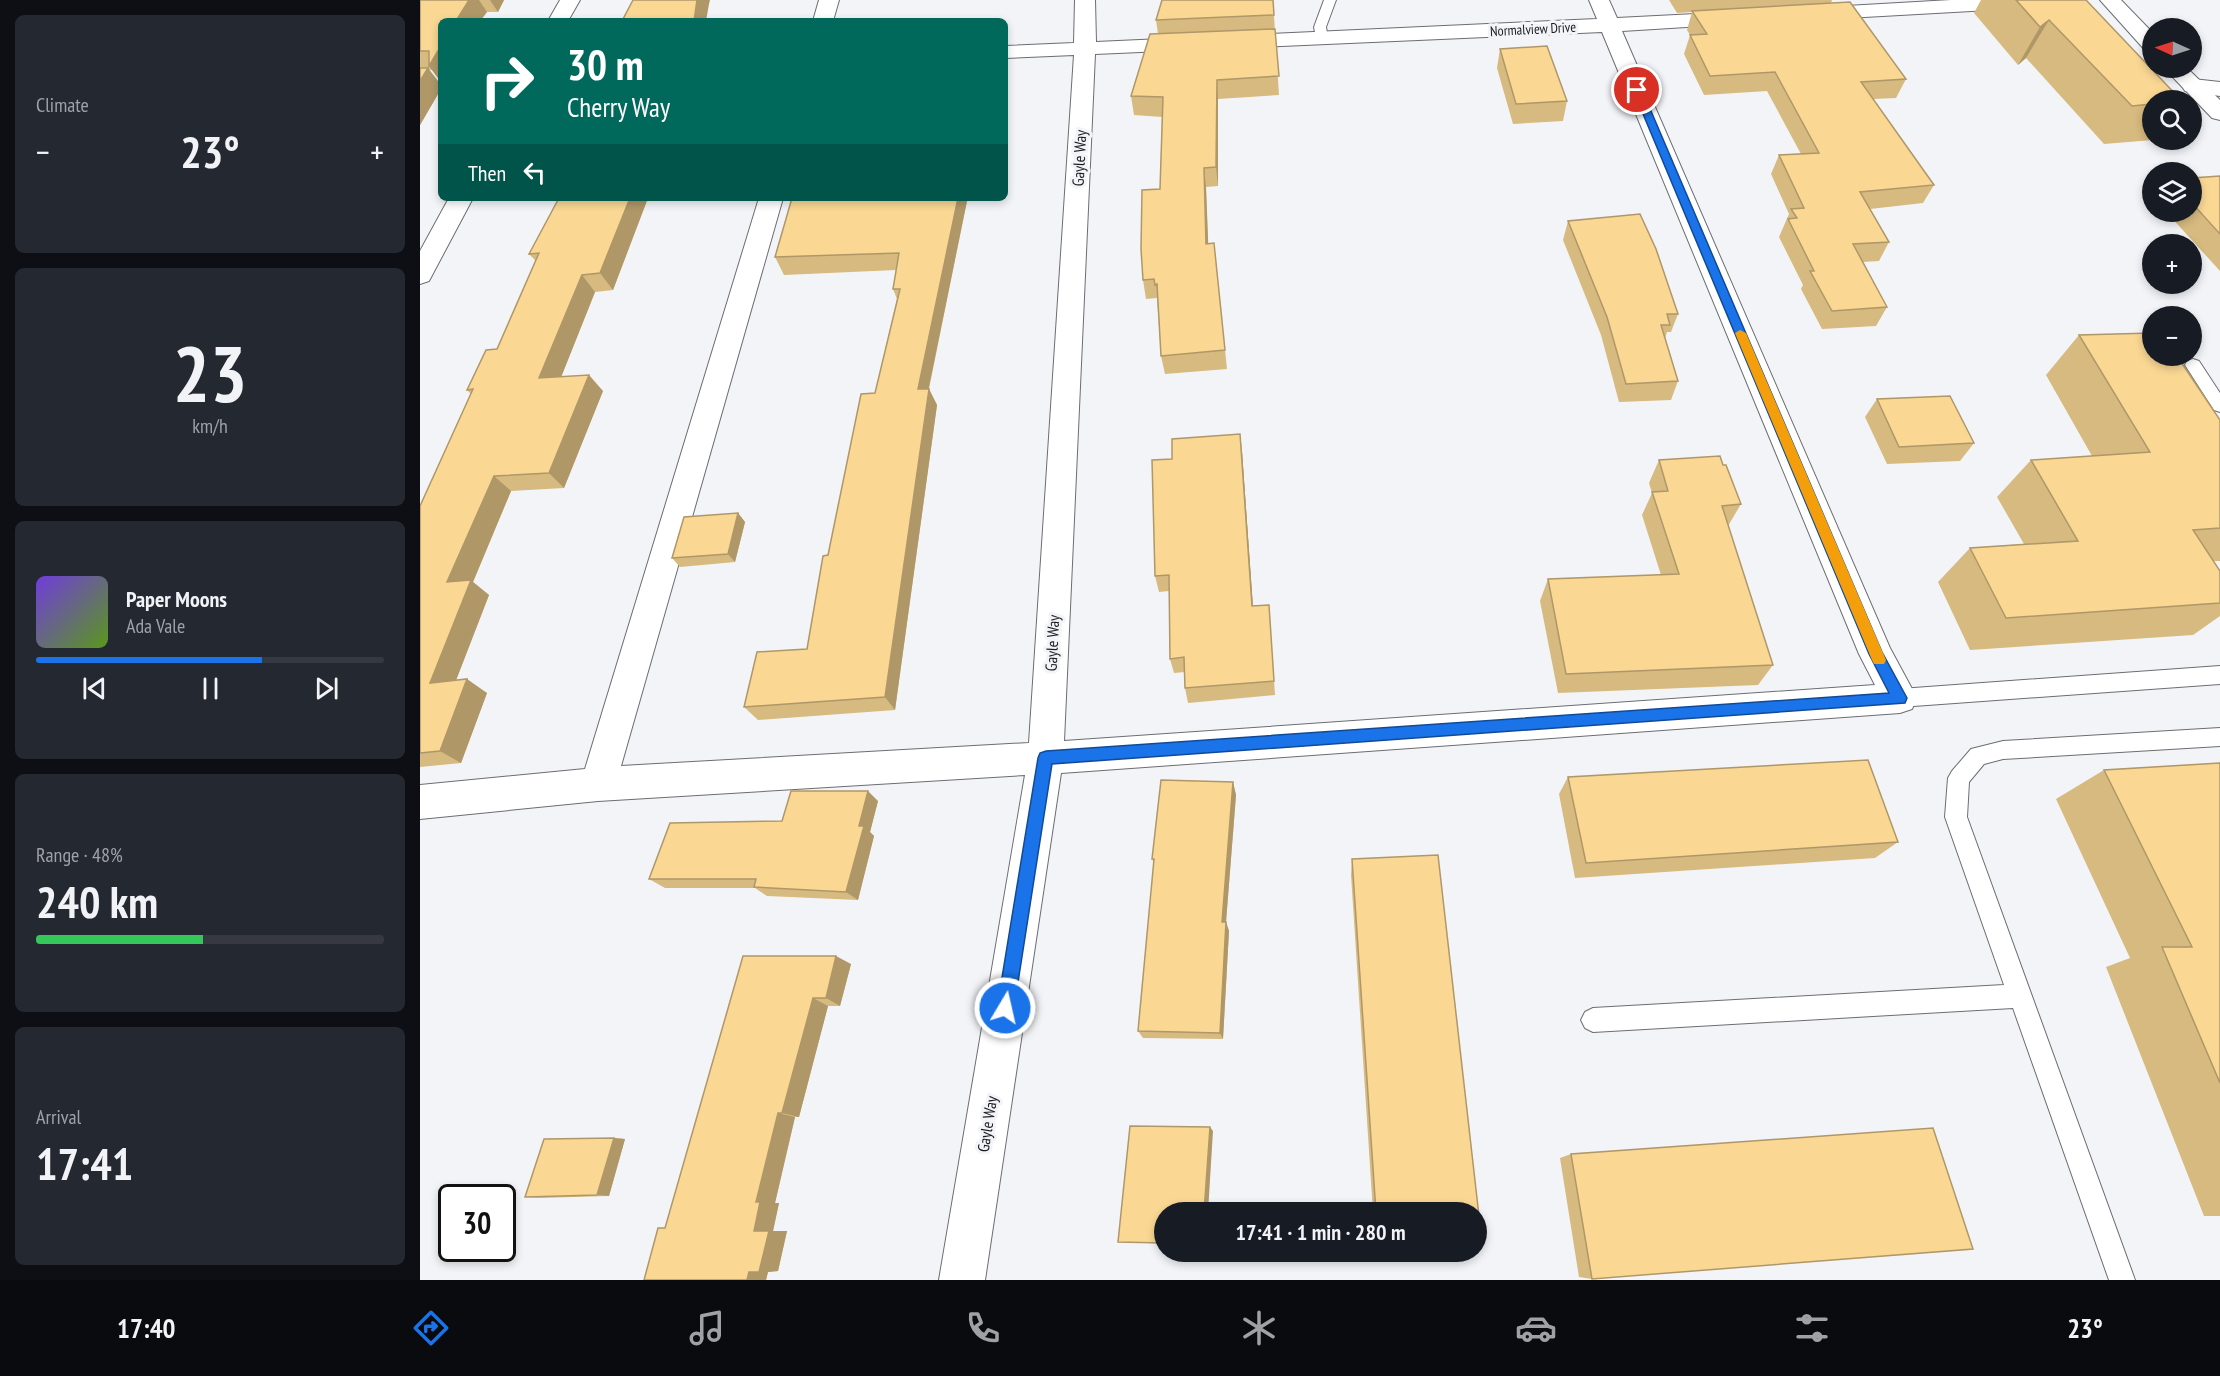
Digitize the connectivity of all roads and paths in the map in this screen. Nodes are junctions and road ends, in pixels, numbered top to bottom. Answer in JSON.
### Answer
{"nodes":[{"id":1,"x":570,"y":0,"type":"edge"},
{"id":2,"x":829,"y":0,"type":"edge"},
{"id":3,"x":1085,"y":0,"type":"edge"},
{"id":4,"x":1330,"y":0,"type":"edge"},
{"id":5,"x":2061,"y":0,"type":"edge"},
{"id":6,"x":2110,"y":0,"type":"edge"},
{"id":7,"x":1844,"y":6,"type":"edge"},
{"id":8,"x":1604,"y":12,"type":"edge"},
{"id":9,"x":1788,"y":15,"type":"edge"},
{"id":10,"x":1752,"y":17,"type":"edge"},
{"id":11,"x":560,"y":18,"type":"edge"},
{"id":12,"x":824,"y":18,"type":"edge"},
{"id":13,"x":2142,"y":34,"type":"edge"},
{"id":14,"x":1322,"y":38,"type":"junction"},
{"id":15,"x":1085,"y":49,"type":"junction"},
{"id":16,"x":1008,"y":52,"type":"edge"},
{"id":17,"x":2185,"y":78,"type":"edge"},
{"id":18,"x":2193,"y":86,"type":"junction"},
{"id":19,"x":2220,"y":89,"type":"edge"},
{"id":20,"x":2220,"y":113,"type":"edge"},
{"id":21,"x":459,"y":201,"type":"edge"},
{"id":22,"x":770,"y":201,"type":"edge"},
{"id":23,"x":420,"y":275,"type":"edge"},
{"id":24,"x":2194,"y":366,"type":"edge"},
{"id":25,"x":2220,"y":406,"type":"edge"},
{"id":26,"x":2220,"y":675,"type":"edge"},
{"id":27,"x":1900,"y":698,"type":"junction"},
{"id":28,"x":2220,"y":737,"type":"edge"},
{"id":29,"x":1046,"y":758,"type":"junction"},
{"id":30,"x":598,"y":784,"type":"junction"},
{"id":31,"x":420,"y":802,"type":"edge"},
{"id":32,"x":2020,"y":996,"type":"junction"},
{"id":33,"x":1593,"y":1020,"type":"dead end"},
{"id":34,"x":962,"y":1280,"type":"edge"},
{"id":35,"x":2122,"y":1280,"type":"edge"}],
"edges":[{"from":1,"to":11,"type":"street"},
{"from":2,"to":12,"type":"street"},
{"from":3,"to":15,"type":"street","name":"Gayle Way"},
{"from":4,"to":14,"type":"lane"},
{"from":5,"to":7,"type":"street"},
{"from":6,"to":13,"type":"street"},
{"from":7,"to":9,"type":"street"},
{"from":8,"to":10,"type":"street","name":"Normalview Drive"},
{"from":8,"to":14,"type":"street","name":"Normalview Drive"},
{"from":8,"to":27,"type":"street"},
{"from":14,"to":15,"type":"street","name":"Normalview Drive"},
{"from":15,"to":16,"type":"street","name":"Normalview Drive"},
{"from":15,"to":29,"type":"street","name":"Gayle Way"},
{"from":17,"to":18,"type":"street"},
{"from":18,"to":19,"type":"street"},
{"from":18,"to":20,"type":"street"},
{"from":21,"to":23,"type":"street"},
{"from":22,"to":30,"type":"street"},
{"from":24,"to":25,"type":"lane"},
{"from":26,"to":27,"type":"lane"},
{"from":27,"to":29,"type":"street"},
{"from":28,"to":32,"type":"lane"},
{"from":29,"to":30,"type":"street"},
{"from":29,"to":34,"type":"street","name":"Gayle Way"},
{"from":30,"to":31,"type":"street"},
{"from":32,"to":33,"type":"lane"},
{"from":32,"to":35,"type":"lane"}]}
